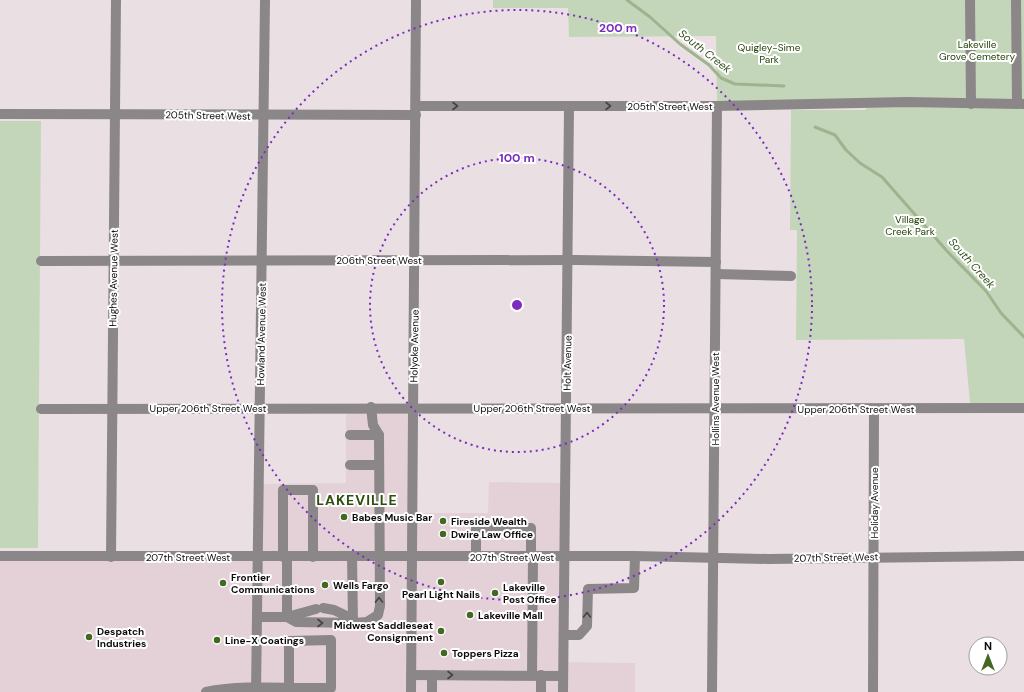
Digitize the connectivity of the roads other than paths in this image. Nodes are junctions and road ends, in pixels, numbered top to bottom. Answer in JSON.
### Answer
{"nodes":[{"id":1,"x":116,"y":0,"type":"edge"},
{"id":2,"x":264,"y":0,"type":"edge"},
{"id":3,"x":416,"y":0,"type":"edge"},
{"id":4,"x":970,"y":0,"type":"edge"},
{"id":5,"x":1016,"y":0,"type":"edge"},
{"id":6,"x":971,"y":104,"type":"junction"},
{"id":7,"x":1020,"y":104,"type":"edge"},
{"id":8,"x":568,"y":106,"type":"junction"},
{"id":9,"x":717,"y":106,"type":"junction"},
{"id":10,"x":416,"y":111,"type":"junction"},
{"id":11,"x":115,"y":113,"type":"junction"},
{"id":12,"x":0,"y":114,"type":"edge"},
{"id":13,"x":264,"y":116,"type":"junction"},
{"id":14,"x":262,"y":260,"type":"junction"},
{"id":15,"x":568,"y":260,"type":"junction"},
{"id":16,"x":41,"y":261,"type":"dead end"},
{"id":17,"x":113,"y":261,"type":"junction"},
{"id":18,"x":415,"y":261,"type":"junction"},
{"id":19,"x":716,"y":262,"type":"junction"},
{"id":20,"x":716,"y":274,"type":"junction"},
{"id":21,"x":791,"y":276,"type":"dead end"},
{"id":22,"x":371,"y":407,"type":"junction"},
{"id":23,"x":112,"y":408,"type":"junction"},
{"id":24,"x":260,"y":408,"type":"junction"},
{"id":25,"x":414,"y":408,"type":"junction"},
{"id":26,"x":566,"y":408,"type":"junction"},
{"id":27,"x":715,"y":408,"type":"junction"},
{"id":28,"x":1024,"y":408,"type":"edge"},
{"id":29,"x":41,"y":409,"type":"dead end"},
{"id":30,"x":874,"y":409,"type":"junction"},
{"id":31,"x":350,"y":436,"type":"dead end"},
{"id":32,"x":379,"y":436,"type":"junction"},
{"id":33,"x":350,"y":465,"type":"dead end"},
{"id":34,"x":379,"y":465,"type":"junction"},
{"id":35,"x":0,"y":556,"type":"edge"},
{"id":36,"x":352,"y":556,"type":"junction"},
{"id":37,"x":379,"y":556,"type":"junction"},
{"id":38,"x":412,"y":556,"type":"junction"},
{"id":39,"x":635,"y":556,"type":"junction"},
{"id":40,"x":874,"y":556,"type":"junction"},
{"id":41,"x":1024,"y":556,"type":"edge"},
{"id":42,"x":112,"y":557,"type":"junction"},
{"id":43,"x":258,"y":557,"type":"junction"},
{"id":44,"x":285,"y":557,"type":"junction"},
{"id":45,"x":313,"y":557,"type":"junction"},
{"id":46,"x":476,"y":557,"type":"junction"},
{"id":47,"x":532,"y":557,"type":"junction"},
{"id":48,"x":564,"y":557,"type":"junction"},
{"id":49,"x":714,"y":557,"type":"junction"},
{"id":50,"x":258,"y":617,"type":"junction"},
{"id":51,"x":288,"y":617,"type":"junction"},
{"id":52,"x":353,"y":621,"type":"junction"},
{"id":53,"x":564,"y":635,"type":"junction"},
{"id":54,"x":411,"y":675,"type":"junction"},
{"id":55,"x":432,"y":675,"type":"junction"},
{"id":56,"x":537,"y":675,"type":"junction"},
{"id":57,"x":563,"y":676,"type":"junction"},
{"id":58,"x":256,"y":690,"type":"edge"},
{"id":59,"x":287,"y":690,"type":"edge"},
{"id":60,"x":322,"y":690,"type":"edge"},
{"id":61,"x":206,"y":692,"type":"edge"},
{"id":62,"x":411,"y":692,"type":"edge"},
{"id":63,"x":432,"y":692,"type":"edge"},
{"id":64,"x":541,"y":692,"type":"edge"},
{"id":65,"x":563,"y":692,"type":"edge"},
{"id":66,"x":712,"y":692,"type":"edge"},
{"id":67,"x":873,"y":692,"type":"edge"}],
"edges":[{"from":1,"to":11,"type":"street","name":"Hughes Avenue West"},
{"from":2,"to":13,"type":"street","name":"Howland Avenue West"},
{"from":3,"to":10,"type":"street","name":"Holyoke Avenue"},
{"from":4,"to":6,"type":"street"},
{"from":5,"to":7,"type":"street"},
{"from":6,"to":7,"type":"street","name":"205th Street West"},
{"from":6,"to":9,"type":"street","name":"205th Street West"},
{"from":8,"to":9,"type":"street","name":"205th Street West","one_way":true},
{"from":10,"to":8,"type":"street","name":"205th Street West","one_way":true},
{"from":8,"to":15,"type":"street","name":"Holt Avenue"},
{"from":9,"to":19,"type":"street","name":"Hollins Avenue West"},
{"from":10,"to":13,"type":"street","name":"205th Street West"},
{"from":10,"to":18,"type":"street","name":"Holyoke Avenue"},
{"from":11,"to":12,"type":"street","name":"205th Street West"},
{"from":11,"to":13,"type":"street","name":"205th Street West"},
{"from":11,"to":17,"type":"street","name":"Hughes Avenue West"},
{"from":13,"to":14,"type":"street","name":"Howland Avenue West"},
{"from":14,"to":17,"type":"street","name":"206th Street West"},
{"from":14,"to":18,"type":"street","name":"206th Street West"},
{"from":14,"to":24,"type":"street","name":"Howland Avenue West"},
{"from":15,"to":18,"type":"street","name":"206th Street West"},
{"from":15,"to":19,"type":"street","name":"206th Street West"},
{"from":15,"to":26,"type":"street","name":"Holt Avenue"},
{"from":16,"to":17,"type":"street","name":"206th Street West"},
{"from":17,"to":23,"type":"street","name":"Hughes Avenue West"},
{"from":18,"to":25,"type":"street","name":"Holyoke Avenue"},
{"from":19,"to":20,"type":"street","name":"Hollins Avenue West"},
{"from":20,"to":21,"type":"street"},
{"from":20,"to":27,"type":"street","name":"Hollins Avenue West"},
{"from":22,"to":24,"type":"street","name":"Upper 206th Street West"},
{"from":22,"to":25,"type":"street","name":"Upper 206th Street West"},
{"from":22,"to":32,"type":"street"},
{"from":23,"to":24,"type":"street","name":"Upper 206th Street West"},
{"from":23,"to":29,"type":"street","name":"Upper 206th Street West"},
{"from":23,"to":42,"type":"street","name":"Hughes Avenue West"},
{"from":24,"to":43,"type":"street","name":"Howland Avenue West"},
{"from":25,"to":26,"type":"street","name":"Upper 206th Street West"},
{"from":25,"to":38,"type":"street","name":"Holyoke Avenue"},
{"from":26,"to":27,"type":"street","name":"Upper 206th Street West"},
{"from":26,"to":48,"type":"street","name":"Holt Avenue"},
{"from":27,"to":30,"type":"street","name":"Upper 206th Street West"},
{"from":27,"to":49,"type":"street","name":"Hollins Avenue West"},
{"from":28,"to":30,"type":"street","name":"Upper 206th Street West"},
{"from":30,"to":40,"type":"street","name":"Holiday Avenue"},
{"from":31,"to":32,"type":"street"},
{"from":32,"to":34,"type":"street"},
{"from":33,"to":34,"type":"street"},
{"from":34,"to":37,"type":"street"},
{"from":35,"to":42,"type":"street","name":"207th Street West"},
{"from":36,"to":37,"type":"street","name":"207th Street West"},
{"from":36,"to":45,"type":"street","name":"207th Street West"},
{"from":36,"to":52,"type":"street"},
{"from":37,"to":38,"type":"street","name":"207th Street West"},
{"from":52,"to":37,"type":"street","one_way":true},
{"from":38,"to":46,"type":"street","name":"207th Street West"},
{"from":38,"to":54,"type":"street","name":"Holyoke Avenue"},
{"from":39,"to":48,"type":"street","name":"207th Street West"},
{"from":39,"to":49,"type":"street","name":"207th Street West"},
{"from":53,"to":39,"type":"street","one_way":true},
{"from":40,"to":41,"type":"street","name":"207th Street West"},
{"from":40,"to":49,"type":"street","name":"207th Street West"},
{"from":40,"to":67,"type":"street","name":"Holiday Avenue"},
{"from":42,"to":43,"type":"street","name":"207th Street West"},
{"from":43,"to":44,"type":"street","name":"207th Street West"},
{"from":43,"to":50,"type":"street","name":"Howland Avenue West"},
{"from":44,"to":45,"type":"street","name":"207th Street West"},
{"from":44,"to":45,"type":"street"},
{"from":44,"to":51,"type":"street"},
{"from":46,"to":47,"type":"street","name":"207th Street West"},
{"from":46,"to":47,"type":"street"},
{"from":47,"to":48,"type":"street","name":"207th Street West"},
{"from":47,"to":56,"type":"street"},
{"from":48,"to":53,"type":"street","name":"Holt Avenue"},
{"from":49,"to":66,"type":"street","name":"Hollins Avenue West"},
{"from":50,"to":51,"type":"street"},
{"from":50,"to":58,"type":"street","name":"Howland Avenue West"},
{"from":51,"to":52,"type":"street","one_way":true},
{"from":51,"to":52,"type":"street"},
{"from":53,"to":57,"type":"street","name":"Holt Avenue"},
{"from":54,"to":55,"type":"street"},
{"from":54,"to":62,"type":"street","name":"Holyoke Avenue"},
{"from":55,"to":56,"type":"street","one_way":true},
{"from":55,"to":63,"type":"street"},
{"from":56,"to":57,"type":"street"},
{"from":56,"to":64,"type":"street"},
{"from":57,"to":65,"type":"street","name":"Holt Avenue"},
{"from":58,"to":59,"type":"street"},
{"from":58,"to":61,"type":"street"},
{"from":59,"to":60,"type":"street"},
{"from":59,"to":60,"type":"street"}]}
